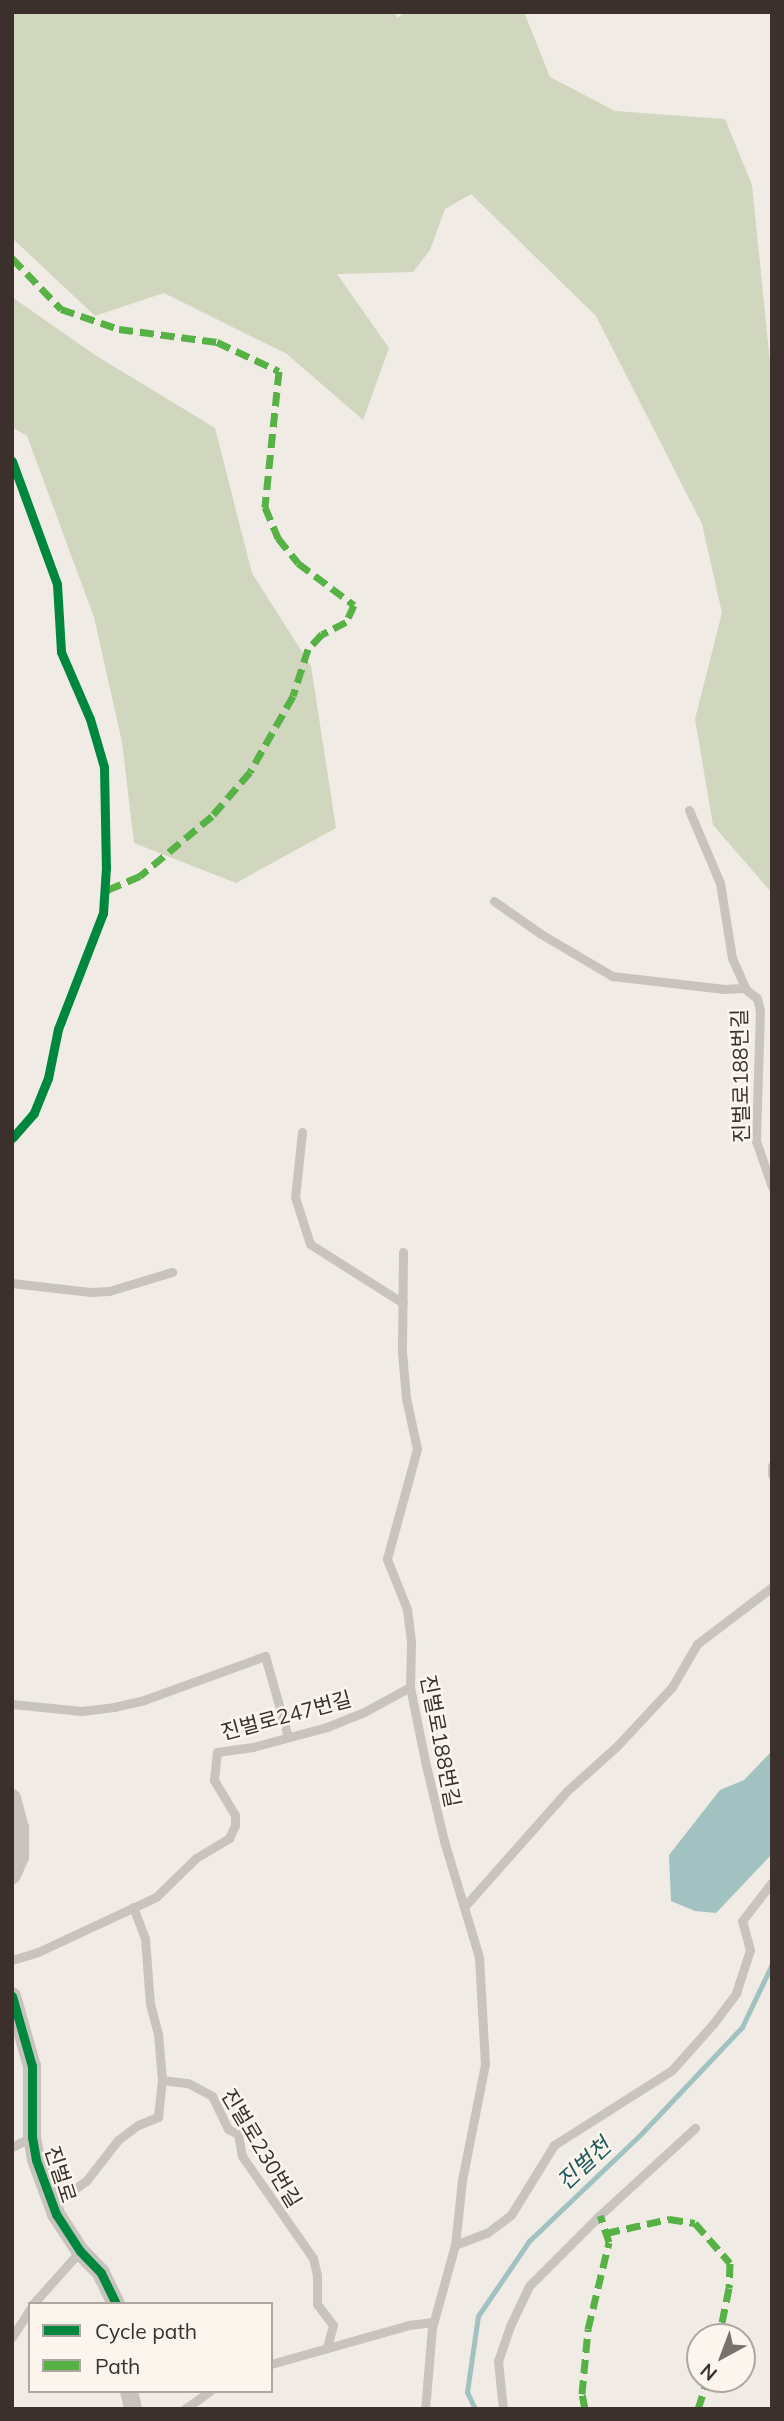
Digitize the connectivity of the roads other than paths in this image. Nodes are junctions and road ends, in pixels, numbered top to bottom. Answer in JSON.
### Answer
{"nodes":[{"id":1,"x":688,"y":810,"type":"dead end"},
{"id":2,"x":494,"y":901,"type":"dead end"},
{"id":3,"x":746,"y":989,"type":"junction"},
{"id":4,"x":302,"y":1132,"type":"dead end"},
{"id":5,"x":772,"y":1187,"type":"edge"},
{"id":6,"x":403,"y":1252,"type":"dead end"},
{"id":7,"x":172,"y":1272,"type":"dead end"},
{"id":8,"x":12,"y":1283,"type":"edge"},
{"id":9,"x":403,"y":1303,"type":"junction"},
{"id":10,"x":772,"y":1466,"type":"edge"},
{"id":11,"x":772,"y":1475,"type":"edge"},
{"id":12,"x":772,"y":1587,"type":"edge"},
{"id":13,"x":410,"y":1687,"type":"junction"},
{"id":14,"x":12,"y":1704,"type":"edge"},
{"id":15,"x":288,"y":1737,"type":"junction"},
{"id":16,"x":12,"y":1798,"type":"edge"},
{"id":17,"x":12,"y":1875,"type":"edge"},
{"id":18,"x":772,"y":1882,"type":"edge"},
{"id":19,"x":133,"y":1907,"type":"junction"},
{"id":20,"x":464,"y":1907,"type":"junction"},
{"id":21,"x":12,"y":1960,"type":"edge"},
{"id":22,"x":12,"y":1996,"type":"edge"},
{"id":23,"x":162,"y":2080,"type":"junction"},
{"id":24,"x":695,"y":2129,"type":"dead end"},
{"id":25,"x":32,"y":2137,"type":"junction"},
{"id":26,"x":12,"y":2147,"type":"edge"},
{"id":27,"x":47,"y":2190,"type":"junction"},
{"id":28,"x":455,"y":2245,"type":"junction"},
{"id":29,"x":80,"y":2251,"type":"junction"},
{"id":30,"x":35,"y":2302,"type":"edge"},
{"id":31,"x":115,"y":2302,"type":"edge"},
{"id":32,"x":28,"y":2312,"type":"edge"},
{"id":33,"x":433,"y":2322,"type":"junction"},
{"id":34,"x":12,"y":2337,"type":"edge"},
{"id":35,"x":327,"y":2348,"type":"junction"},
{"id":36,"x":273,"y":2363,"type":"edge"},
{"id":37,"x":207,"y":2393,"type":"edge"},
{"id":38,"x":185,"y":2409,"type":"edge"},
{"id":39,"x":425,"y":2409,"type":"edge"},
{"id":40,"x":503,"y":2409,"type":"edge"}],
"edges":[{"from":1,"to":3,"type":"lane"},
{"from":2,"to":3,"type":"lane","name":"진벌로188번길"},
{"from":3,"to":5,"type":"lane","name":"진벌로188번길"},
{"from":4,"to":9,"type":"lane"},
{"from":6,"to":9,"type":"lane","name":"진벌로188번길"},
{"from":7,"to":8,"type":"lane"},
{"from":9,"to":13,"type":"lane","name":"진벌로188번길"},
{"from":10,"to":11,"type":"lane"},
{"from":12,"to":20,"type":"lane"},
{"from":13,"to":15,"type":"lane","name":"진벌로247번길"},
{"from":13,"to":20,"type":"lane","name":"진벌로188번길"},
{"from":14,"to":15,"type":"lane"},
{"from":15,"to":19,"type":"lane","name":"진벌로247번길"},
{"from":16,"to":17,"type":"street"},
{"from":18,"to":28,"type":"lane"},
{"from":19,"to":21,"type":"lane","name":"진벌로247번길"},
{"from":19,"to":23,"type":"lane"},
{"from":20,"to":28,"type":"lane","name":"진벌로188번길"},
{"from":22,"to":25,"type":"street","name":"진벌로"},
{"from":23,"to":27,"type":"lane","name":"진벌로"},
{"from":23,"to":35,"type":"lane","name":"진벌로230번길"},
{"from":24,"to":40,"type":"lane"},
{"from":25,"to":26,"type":"lane","name":"진벌로"},
{"from":25,"to":27,"type":"street","name":"진벌로"},
{"from":27,"to":29,"type":"street","name":"진벌로"},
{"from":28,"to":33,"type":"lane","name":"진벌로188번길"},
{"from":29,"to":30,"type":"lane"},
{"from":29,"to":31,"type":"street","name":"진벌로"},
{"from":32,"to":34,"type":"lane"},
{"from":33,"to":35,"type":"lane"},
{"from":33,"to":39,"type":"lane","name":"진벌로188번길"},
{"from":35,"to":36,"type":"lane"},
{"from":37,"to":38,"type":"lane"}]}
